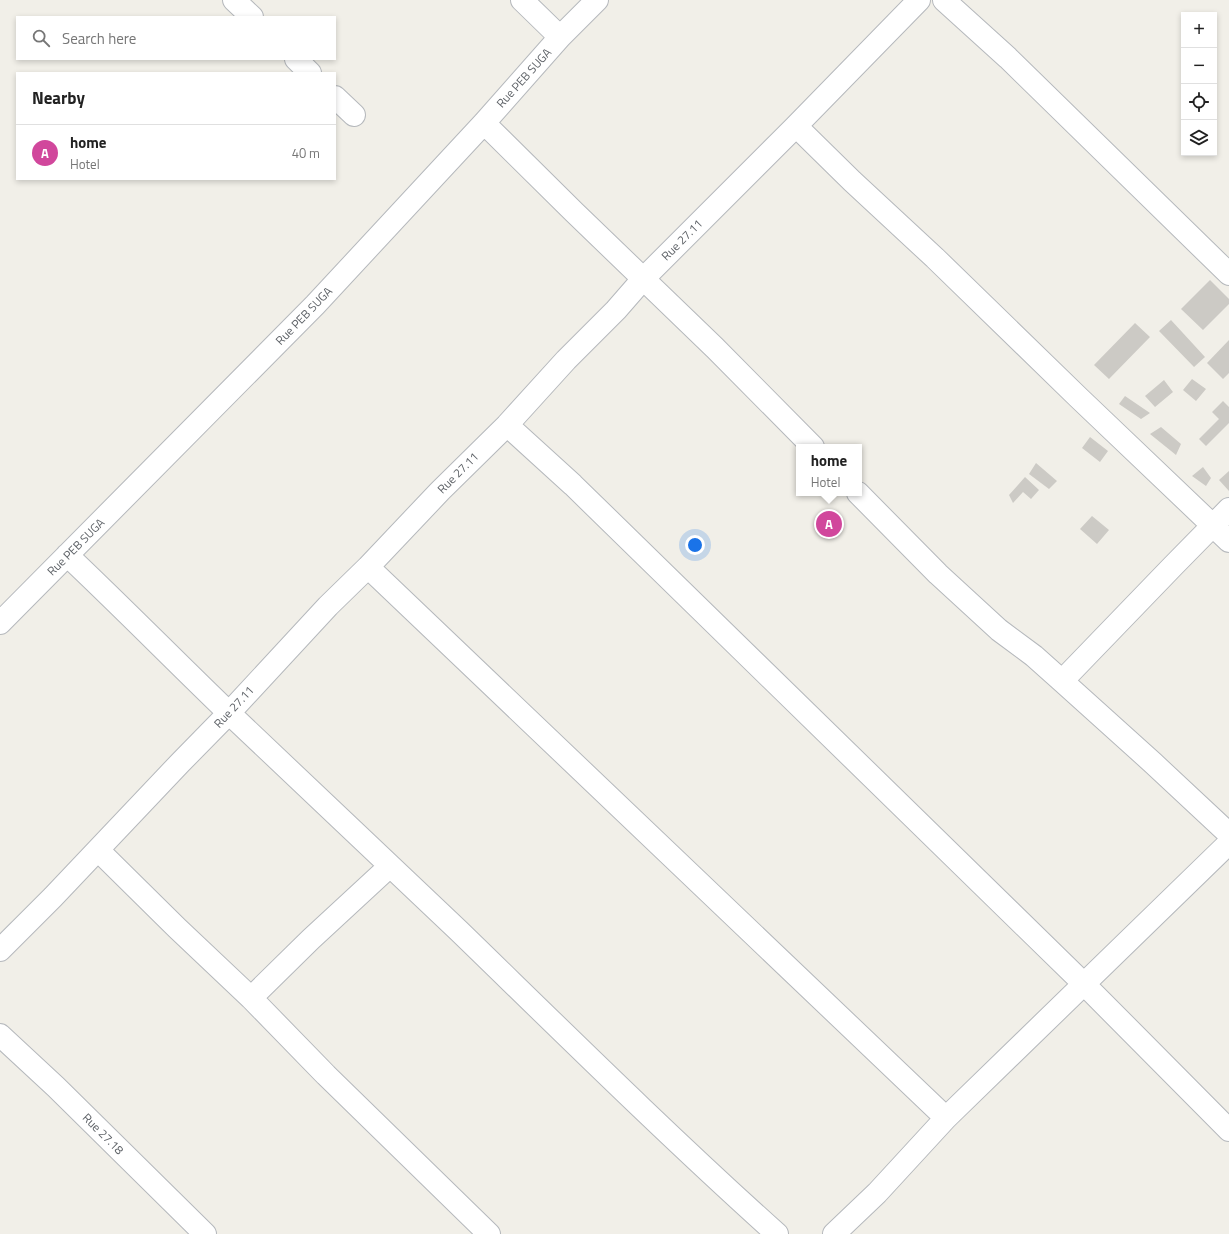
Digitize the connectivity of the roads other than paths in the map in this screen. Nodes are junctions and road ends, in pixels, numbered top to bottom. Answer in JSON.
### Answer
{"nodes":[{"id":1,"x":234,"y":0,"type":"edge"},
{"id":2,"x":522,"y":0,"type":"edge"},
{"id":3,"x":597,"y":0,"type":"edge"},
{"id":4,"x":919,"y":0,"type":"edge"},
{"id":5,"x":944,"y":0,"type":"edge"},
{"id":6,"x":251,"y":16,"type":"edge"},
{"id":7,"x":560,"y":37,"type":"junction"},
{"id":8,"x":297,"y":60,"type":"edge"},
{"id":9,"x":309,"y":72,"type":"edge"},
{"id":10,"x":336,"y":98,"type":"edge"},
{"id":11,"x":354,"y":115,"type":"dead end"},
{"id":12,"x":484,"y":123,"type":"junction"},
{"id":13,"x":796,"y":126,"type":"junction"},
{"id":14,"x":1229,"y":274,"type":"edge"},
{"id":15,"x":644,"y":279,"type":"junction"},
{"id":16,"x":507,"y":425,"type":"junction"},
{"id":17,"x":810,"y":444,"type":"edge"},
{"id":18,"x":861,"y":496,"type":"edge"},
{"id":19,"x":1229,"y":509,"type":"edge"},
{"id":20,"x":1214,"y":525,"type":"junction"},
{"id":21,"x":1229,"y":541,"type":"edge"},
{"id":22,"x":67,"y":555,"type":"junction"},
{"id":23,"x":368,"y":567,"type":"junction"},
{"id":24,"x":0,"y":623,"type":"edge"},
{"id":25,"x":1062,"y":681,"type":"junction"},
{"id":26,"x":229,"y":713,"type":"junction"},
{"id":27,"x":1229,"y":834,"type":"edge"},
{"id":28,"x":1229,"y":843,"type":"edge"},
{"id":29,"x":98,"y":850,"type":"junction"},
{"id":30,"x":390,"y":866,"type":"junction"},
{"id":31,"x":0,"y":950,"type":"edge"},
{"id":32,"x":1084,"y":984,"type":"junction"},
{"id":33,"x":251,"y":998,"type":"junction"},
{"id":34,"x":0,"y":1035,"type":"edge"},
{"id":35,"x":946,"y":1118,"type":"junction"},
{"id":36,"x":1229,"y":1130,"type":"edge"},
{"id":37,"x":205,"y":1234,"type":"edge"},
{"id":38,"x":489,"y":1234,"type":"edge"},
{"id":39,"x":777,"y":1234,"type":"edge"},
{"id":40,"x":834,"y":1234,"type":"edge"}],
"edges":[{"from":1,"to":6,"type":"street"},
{"from":2,"to":7,"type":"street"},
{"from":3,"to":7,"type":"street","name":"Rue PEB SUGA"},
{"from":4,"to":13,"type":"street","name":"Rue 27.11"},
{"from":5,"to":14,"type":"street"},
{"from":7,"to":12,"type":"street","name":"Rue PEB SUGA"},
{"from":8,"to":9,"type":"street"},
{"from":10,"to":11,"type":"street"},
{"from":12,"to":15,"type":"street"},
{"from":12,"to":22,"type":"street","name":"Rue PEB SUGA"},
{"from":13,"to":15,"type":"street","name":"Rue 27.11"},
{"from":13,"to":20,"type":"street"},
{"from":15,"to":16,"type":"street","name":"Rue 27.11"},
{"from":15,"to":17,"type":"street"},
{"from":16,"to":23,"type":"street","name":"Rue 27.11"},
{"from":16,"to":32,"type":"street"},
{"from":18,"to":25,"type":"street"},
{"from":19,"to":20,"type":"street"},
{"from":20,"to":21,"type":"street"},
{"from":20,"to":25,"type":"street"},
{"from":22,"to":24,"type":"street","name":"Rue PEB SUGA"},
{"from":22,"to":26,"type":"street"},
{"from":23,"to":26,"type":"street","name":"Rue 27.11"},
{"from":23,"to":35,"type":"street"},
{"from":25,"to":27,"type":"street"},
{"from":26,"to":29,"type":"street","name":"Rue 27.11"},
{"from":26,"to":30,"type":"street"},
{"from":28,"to":32,"type":"street"},
{"from":29,"to":31,"type":"street","name":"Rue 27.11"},
{"from":29,"to":33,"type":"street"},
{"from":30,"to":33,"type":"street"},
{"from":30,"to":39,"type":"street"},
{"from":32,"to":35,"type":"street"},
{"from":32,"to":36,"type":"street"},
{"from":33,"to":38,"type":"street"},
{"from":34,"to":37,"type":"street","name":"Rue 27.18"},
{"from":35,"to":40,"type":"street"}]}
